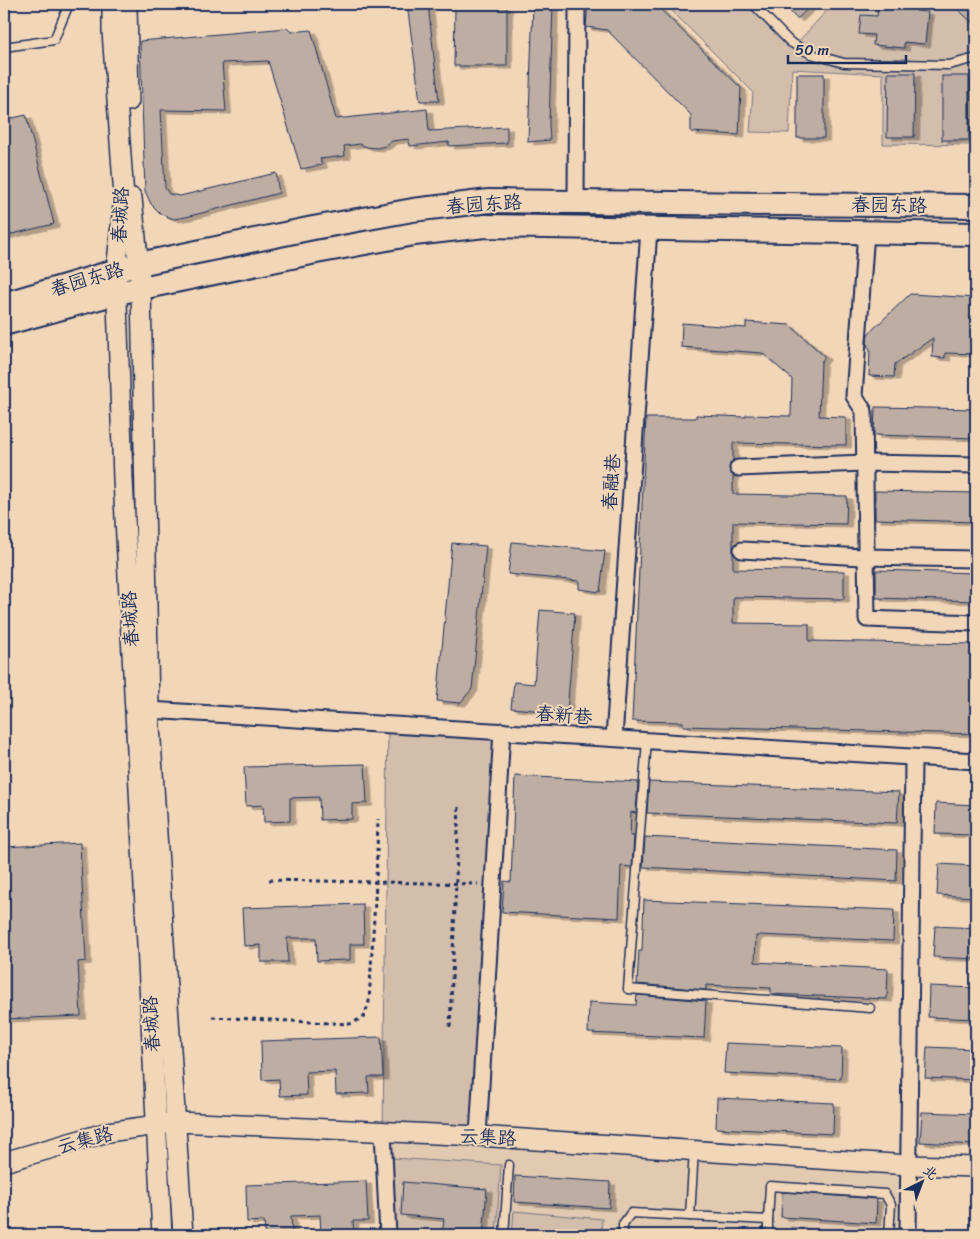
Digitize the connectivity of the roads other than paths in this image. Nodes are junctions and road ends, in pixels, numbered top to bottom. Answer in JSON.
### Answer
{"nodes":[{"id":1,"x":70,"y":4,"type":"edge"},
{"id":2,"x":112,"y":4,"type":"edge"},
{"id":3,"x":127,"y":4,"type":"edge"},
{"id":4,"x":577,"y":4,"type":"edge"},
{"id":5,"x":753,"y":4,"type":"edge"},
{"id":6,"x":4,"y":47,"type":"edge"},
{"id":7,"x":976,"y":58,"type":"edge"},
{"id":8,"x":576,"y":201,"type":"junction"},
{"id":9,"x":976,"y":206,"type":"edge"},
{"id":10,"x":649,"y":229,"type":"junction"},
{"id":11,"x":866,"y":232,"type":"junction"},
{"id":12,"x":976,"y":234,"type":"edge"},
{"id":13,"x":139,"y":264,"type":"junction"},
{"id":14,"x":117,"y":282,"type":"junction"},
{"id":15,"x":141,"y":288,"type":"junction"},
{"id":16,"x":4,"y":304,"type":"edge"},
{"id":17,"x":4,"y":324,"type":"edge"},
{"id":18,"x":865,"y":463,"type":"junction"},
{"id":19,"x":976,"y":465,"type":"edge"},
{"id":20,"x":738,"y":468,"type":"dead end"},
{"id":21,"x":742,"y":550,"type":"dead end"},
{"id":22,"x":866,"y":556,"type":"junction"},
{"id":23,"x":976,"y":559,"type":"edge"},
{"id":24,"x":976,"y":623,"type":"edge"},
{"id":25,"x":149,"y":710,"type":"junction"},
{"id":26,"x":502,"y":731,"type":"junction"},
{"id":27,"x":614,"y":738,"type":"junction"},
{"id":28,"x":647,"y":740,"type":"junction"},
{"id":29,"x":913,"y":758,"type":"junction"},
{"id":30,"x":976,"y":761,"type":"edge"},
{"id":31,"x":870,"y":1008,"type":"dead end"},
{"id":32,"x":177,"y":1122,"type":"junction"},
{"id":33,"x":156,"y":1124,"type":"junction"},
{"id":34,"x":383,"y":1132,"type":"junction"},
{"id":35,"x":478,"y":1136,"type":"junction"},
{"id":36,"x":694,"y":1150,"type":"junction"},
{"id":37,"x":4,"y":1162,"type":"edge"},
{"id":38,"x":509,"y":1165,"type":"dead end"},
{"id":39,"x":910,"y":1165,"type":"junction"},
{"id":40,"x":976,"y":1168,"type":"edge"},
{"id":41,"x":690,"y":1216,"type":"junction"},
{"id":42,"x":768,"y":1220,"type":"junction"},
{"id":43,"x":162,"y":1235,"type":"edge"},
{"id":44,"x":184,"y":1235,"type":"edge"},
{"id":45,"x":388,"y":1235,"type":"edge"},
{"id":46,"x":504,"y":1235,"type":"edge"},
{"id":47,"x":623,"y":1235,"type":"edge"},
{"id":48,"x":768,"y":1235,"type":"edge"},
{"id":49,"x":889,"y":1235,"type":"edge"},
{"id":50,"x":908,"y":1235,"type":"edge"}],
"edges":[{"from":1,"to":6,"type":"lane"},
{"from":2,"to":14,"type":"street","name":"春城路"},
{"from":3,"to":13,"type":"street","name":"春城路"},
{"from":4,"to":8,"type":"street"},
{"from":5,"to":7,"type":"lane"},
{"from":8,"to":9,"type":"main road","name":"春园东路"},
{"from":8,"to":13,"type":"main road","name":"春园东路"},
{"from":10,"to":11,"type":"main road","name":"春园东路"},
{"from":10,"to":15,"type":"main road","name":"春园东路"},
{"from":10,"to":27,"type":"street","name":"春融巷"},
{"from":11,"to":12,"type":"main road","name":"春园东路"},
{"from":11,"to":18,"type":"street"},
{"from":13,"to":14,"type":"main road","name":"春园东路"},
{"from":13,"to":15,"type":"street","name":"春城路"},
{"from":14,"to":15,"type":"main road","name":"春园东路"},
{"from":14,"to":16,"type":"main road","name":"春园东路"},
{"from":14,"to":17,"type":"main road","name":"春园东路"},
{"from":14,"to":33,"type":"street","name":"春城路"},
{"from":15,"to":25,"type":"street","name":"春城路"},
{"from":18,"to":19,"type":"street"},
{"from":18,"to":20,"type":"street"},
{"from":18,"to":22,"type":"street"},
{"from":21,"to":22,"type":"street"},
{"from":22,"to":23,"type":"street"},
{"from":22,"to":24,"type":"street"},
{"from":25,"to":26,"type":"street","name":"春新巷"},
{"from":25,"to":32,"type":"street","name":"春城路"},
{"from":26,"to":27,"type":"street","name":"春新巷"},
{"from":26,"to":35,"type":"street"},
{"from":27,"to":28,"type":"street","name":"春新巷"},
{"from":28,"to":29,"type":"street","name":"春新巷"},
{"from":28,"to":31,"type":"lane"},
{"from":29,"to":30,"type":"street","name":"春新巷"},
{"from":29,"to":39,"type":"street"},
{"from":32,"to":33,"type":"street","name":"云集路"},
{"from":32,"to":34,"type":"street","name":"云集路"},
{"from":32,"to":44,"type":"street","name":"春城路"},
{"from":33,"to":37,"type":"street","name":"云集路"},
{"from":33,"to":43,"type":"street","name":"春城路"},
{"from":34,"to":35,"type":"street","name":"云集路"},
{"from":34,"to":45,"type":"street"},
{"from":35,"to":36,"type":"street","name":"云集路"},
{"from":36,"to":39,"type":"street","name":"云集路"},
{"from":36,"to":41,"type":"lane"},
{"from":38,"to":46,"type":"lane"},
{"from":39,"to":40,"type":"street","name":"云集路"},
{"from":39,"to":50,"type":"street"},
{"from":41,"to":42,"type":"lane"},
{"from":41,"to":47,"type":"lane"},
{"from":42,"to":48,"type":"lane"},
{"from":42,"to":49,"type":"lane"}]}
